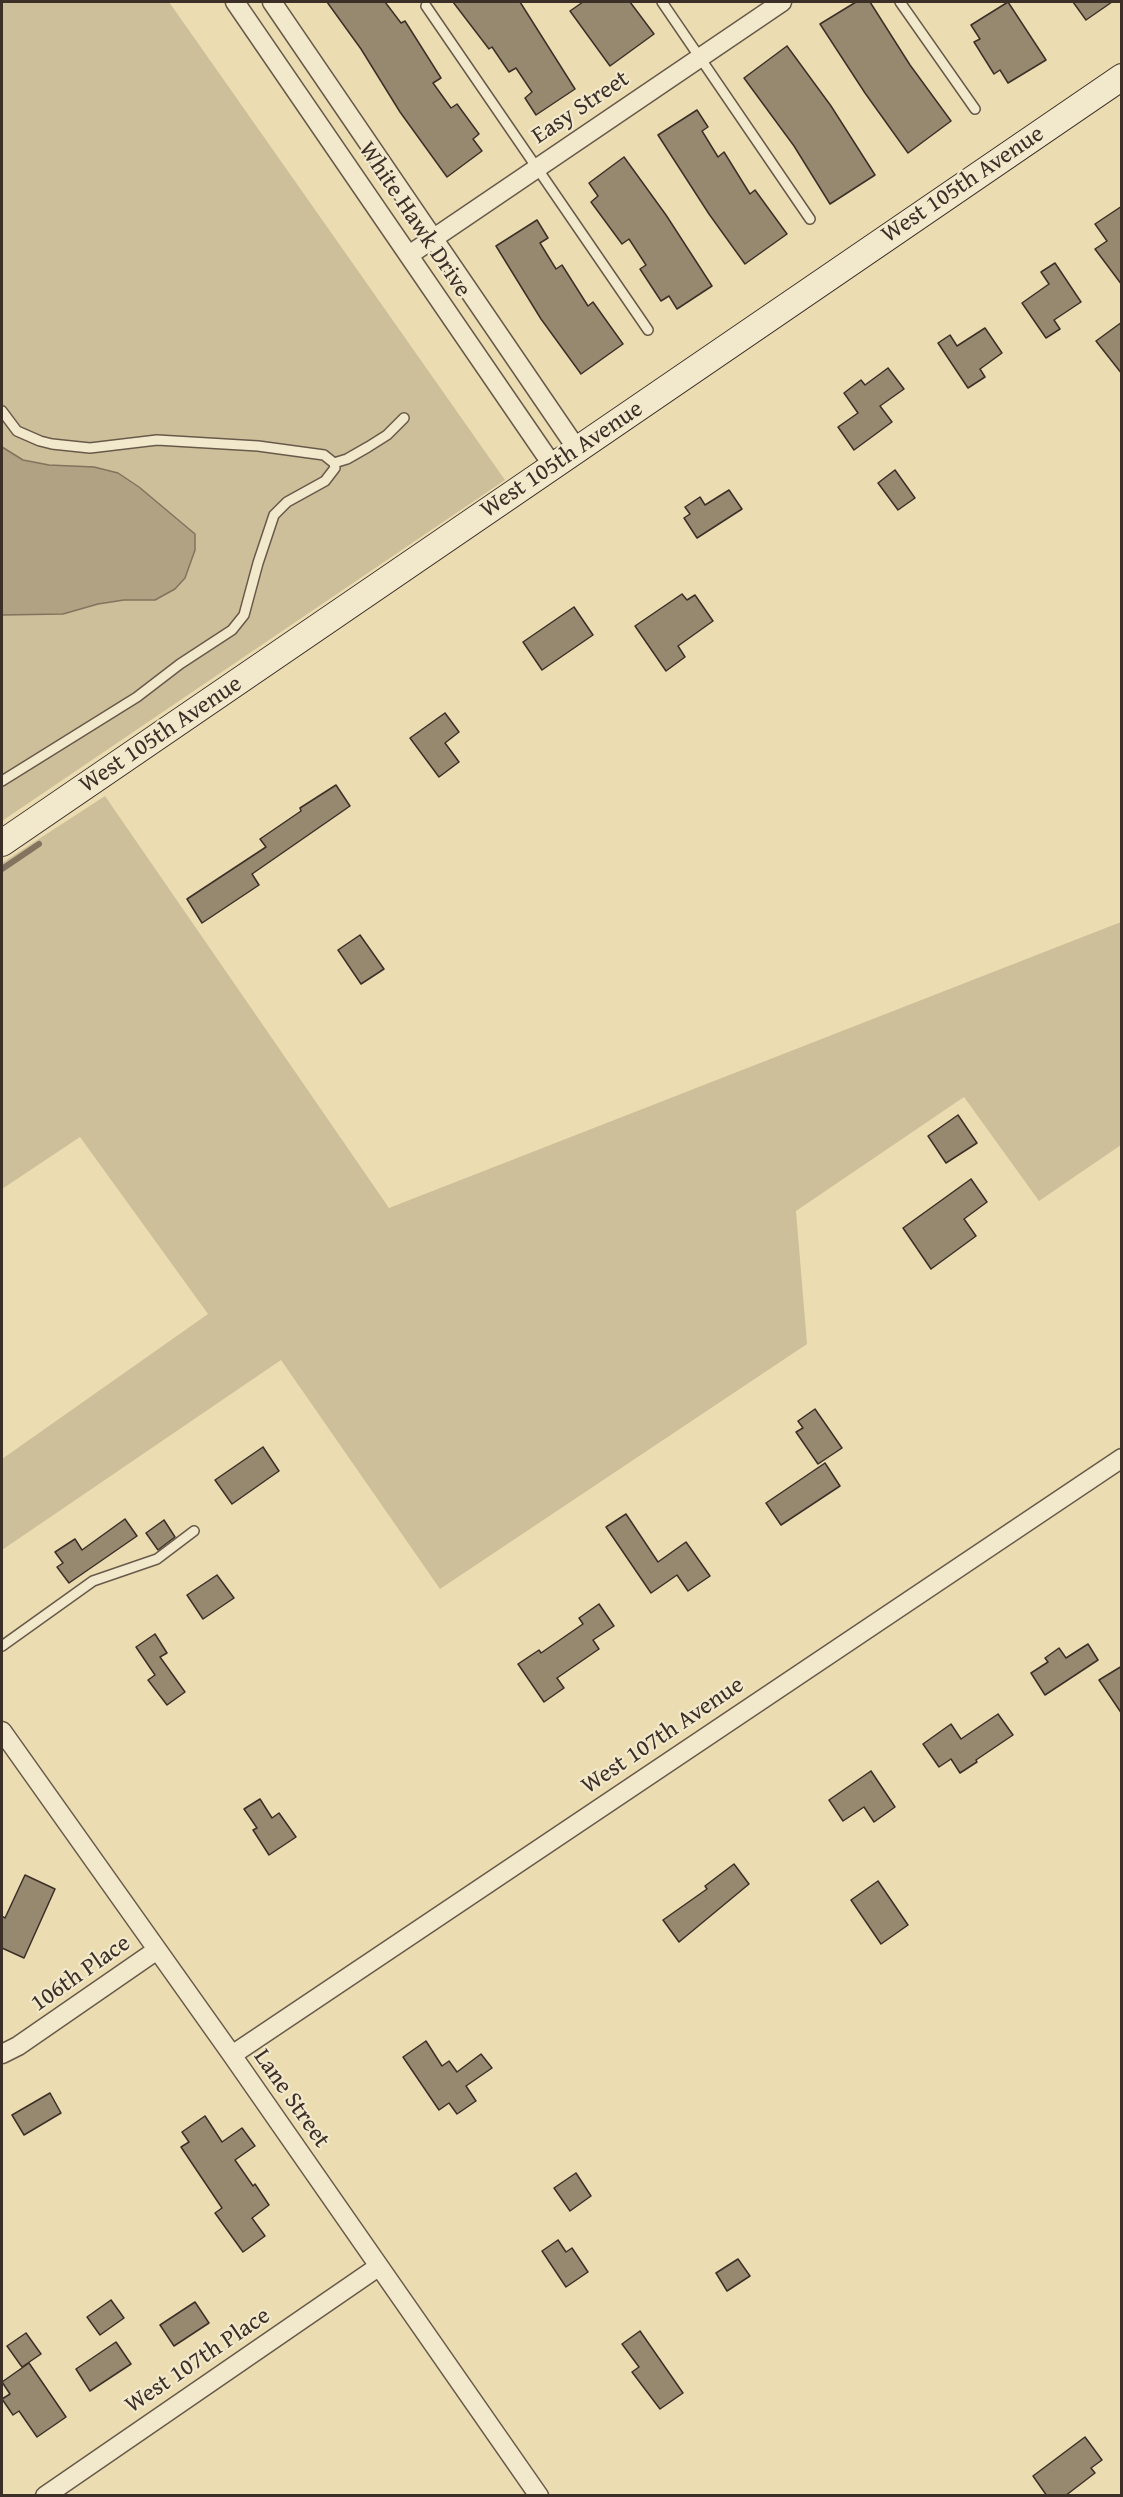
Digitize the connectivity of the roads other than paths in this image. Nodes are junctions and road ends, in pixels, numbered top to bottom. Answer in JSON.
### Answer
{"nodes":[{"id":1,"x":235,"y":2,"type":"edge"},
{"id":2,"x":272,"y":2,"type":"edge"},
{"id":3,"x":662,"y":2,"type":"edge"},
{"id":4,"x":782,"y":2,"type":"edge"},
{"id":5,"x":900,"y":2,"type":"edge"},
{"id":6,"x":426,"y":6,"type":"dead end"},
{"id":7,"x":699,"y":56,"type":"junction"},
{"id":8,"x":1122,"y":77,"type":"edge"},
{"id":9,"x":975,"y":109,"type":"dead end"},
{"id":10,"x":536,"y":167,"type":"junction"},
{"id":11,"x":810,"y":219,"type":"dead end"},
{"id":12,"x":434,"y":238,"type":"junction"},
{"id":13,"x":409,"y":255,"type":"junction"},
{"id":14,"x":648,"y":330,"type":"dead end"},
{"id":15,"x":2,"y":411,"type":"edge"},
{"id":16,"x":404,"y":418,"type":"dead end"},
{"id":17,"x":577,"y":449,"type":"junction"},
{"id":18,"x":334,"y":463,"type":"junction"},
{"id":19,"x":553,"y":466,"type":"junction"},
{"id":20,"x":2,"y":781,"type":"edge"},
{"id":21,"x":2,"y":843,"type":"edge"},
{"id":22,"x":1122,"y":1458,"type":"edge"},
{"id":23,"x":194,"y":1531,"type":"dead end"},
{"id":24,"x":2,"y":1646,"type":"edge"},
{"id":25,"x":2,"y":1731,"type":"edge"},
{"id":26,"x":157,"y":1950,"type":"junction"},
{"id":27,"x":2,"y":2054,"type":"edge"},
{"id":28,"x":232,"y":2055,"type":"junction"},
{"id":29,"x":378,"y":2266,"type":"junction"},
{"id":30,"x":45,"y":2496,"type":"edge"},
{"id":31,"x":540,"y":2496,"type":"edge"}],
"edges":[{"from":1,"to":13,"type":"street","name":"White Hawk Drive"},
{"from":2,"to":12,"type":"street","name":"White Hawk Drive"},
{"from":3,"to":7,"type":"lane"},
{"from":4,"to":7,"type":"street","name":"Easy Street"},
{"from":5,"to":9,"type":"lane"},
{"from":6,"to":10,"type":"lane"},
{"from":7,"to":10,"type":"street","name":"Easy Street"},
{"from":7,"to":11,"type":"lane"},
{"from":8,"to":17,"type":"street","name":"West 105th Avenue"},
{"from":10,"to":12,"type":"street","name":"Easy Street"},
{"from":10,"to":14,"type":"lane"},
{"from":12,"to":13,"type":"street","name":"Easy Street"},
{"from":12,"to":17,"type":"street","name":"White Hawk Drive"},
{"from":13,"to":19,"type":"street","name":"White Hawk Drive"},
{"from":15,"to":18,"type":"lane"},
{"from":16,"to":18,"type":"lane"},
{"from":17,"to":19,"type":"street","name":"West 105th Avenue"},
{"from":18,"to":20,"type":"lane"},
{"from":19,"to":21,"type":"street","name":"West 105th Avenue"},
{"from":22,"to":28,"type":"street","name":"West 107th Avenue"},
{"from":23,"to":24,"type":"lane"},
{"from":25,"to":26,"type":"street","name":"Lane Street"},
{"from":26,"to":27,"type":"street","name":"106th Place"},
{"from":26,"to":28,"type":"street","name":"Lane Street"},
{"from":28,"to":29,"type":"street","name":"Lane Street"},
{"from":29,"to":30,"type":"street","name":"West 107th Place"},
{"from":29,"to":31,"type":"street","name":"Lane Street"}]}
